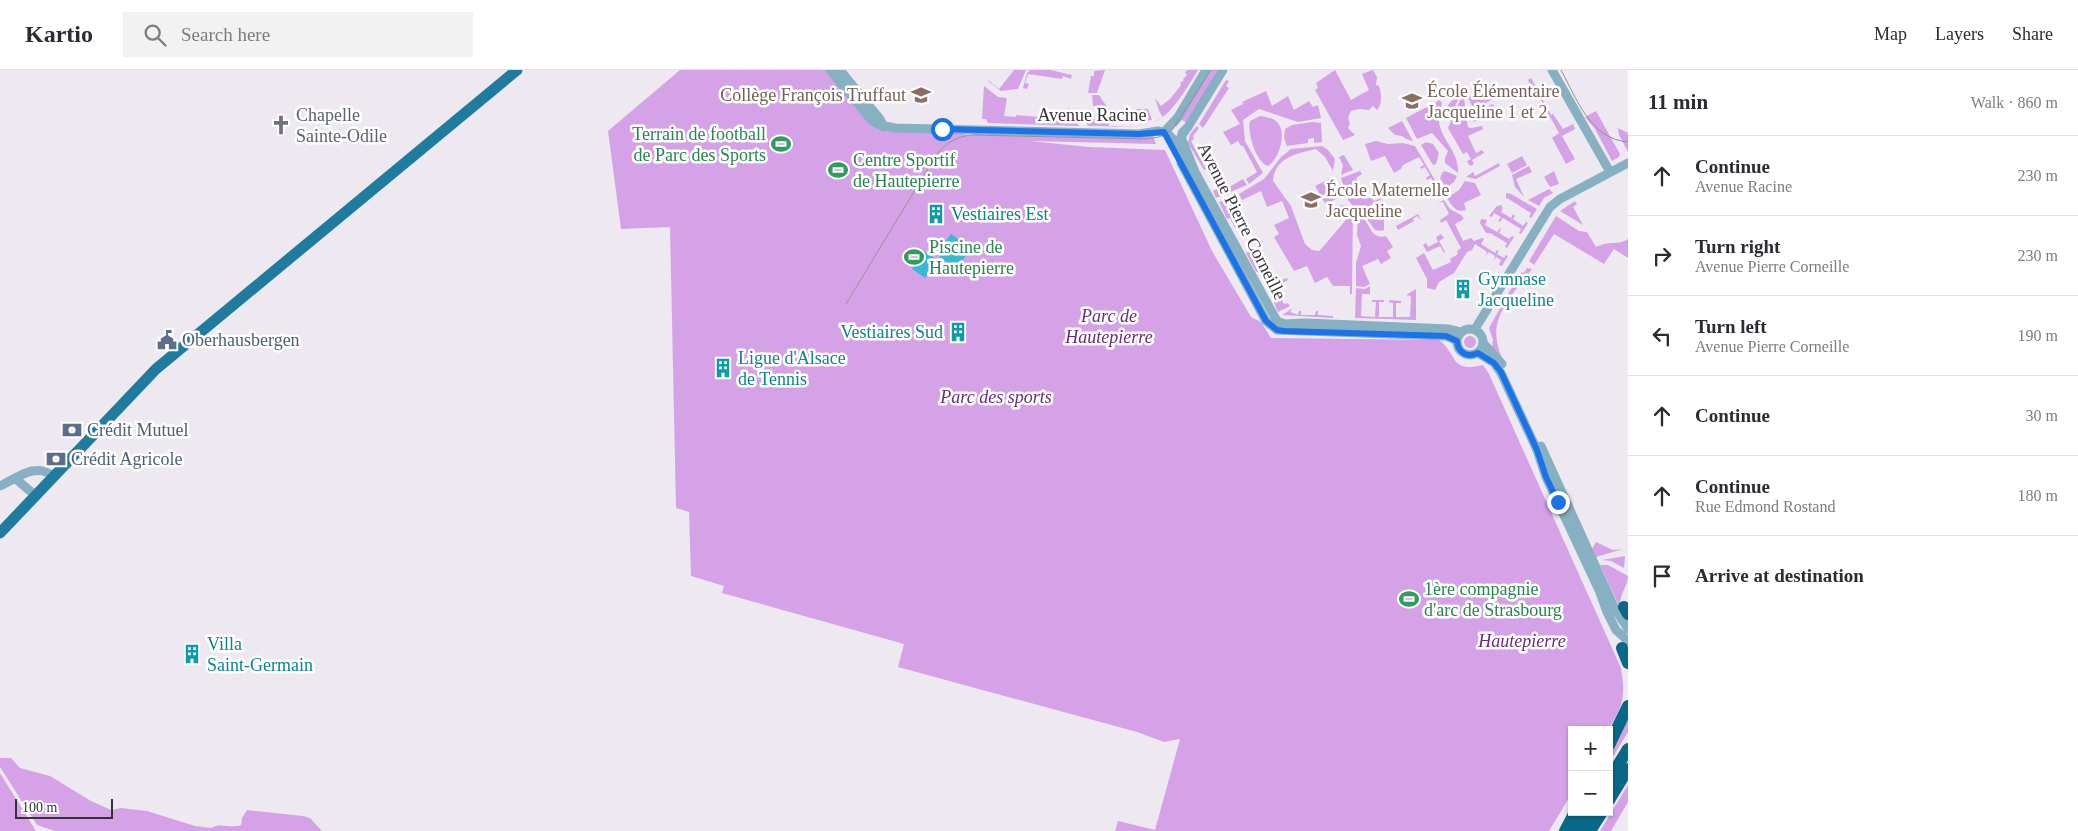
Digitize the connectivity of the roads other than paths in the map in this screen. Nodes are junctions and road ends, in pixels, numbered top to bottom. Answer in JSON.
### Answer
{"nodes":[{"id":1,"x":516,"y":70,"type":"edge"},
{"id":2,"x":830,"y":70,"type":"edge"},
{"id":3,"x":840,"y":70,"type":"edge"},
{"id":4,"x":1206,"y":70,"type":"edge"},
{"id":5,"x":1223,"y":70,"type":"edge"},
{"id":6,"x":1552,"y":70,"type":"edge"},
{"id":7,"x":884,"y":126,"type":"junction"},
{"id":8,"x":1185,"y":131,"type":"junction"},
{"id":9,"x":1168,"y":137,"type":"junction"},
{"id":10,"x":1628,"y":162,"type":"edge"},
{"id":11,"x":1195,"y":172,"type":"junction"},
{"id":12,"x":1610,"y":172,"type":"junction"},
{"id":13,"x":1475,"y":329,"type":"junction"},
{"id":14,"x":1459,"y":337,"type":"junction"},
{"id":15,"x":1484,"y":344,"type":"junction"},
{"id":16,"x":1478,"y":353,"type":"junction"},
{"id":17,"x":54,"y":477,"type":"junction"},
{"id":18,"x":16,"y":479,"type":"junction"},
{"id":19,"x":0,"y":486,"type":"edge"},
{"id":20,"x":36,"y":496,"type":"junction"},
{"id":21,"x":0,"y":533,"type":"edge"},
{"id":22,"x":1628,"y":629,"type":"edge"},
{"id":23,"x":1625,"y":645,"type":"edge"},
{"id":24,"x":1628,"y":663,"type":"edge"},
{"id":25,"x":1628,"y":706,"type":"edge"},
{"id":26,"x":1613,"y":737,"type":"edge"},
{"id":27,"x":1628,"y":749,"type":"edge"},
{"id":28,"x":1628,"y":770,"type":"edge"},
{"id":29,"x":1613,"y":773,"type":"edge"},
{"id":30,"x":1613,"y":794,"type":"edge"},
{"id":31,"x":1573,"y":816,"type":"edge"},
{"id":32,"x":1587,"y":816,"type":"edge"},
{"id":33,"x":1599,"y":816,"type":"edge"},
{"id":34,"x":1566,"y":831,"type":"edge"},
{"id":35,"x":1578,"y":831,"type":"edge"},
{"id":36,"x":1590,"y":831,"type":"edge"}],
"edges":[{"from":1,"to":17,"type":"main road"},
{"from":2,"to":7,"type":"street"},
{"from":3,"to":7,"type":"street"},
{"from":4,"to":9,"type":"street","name":"Avenue Racine"},
{"from":5,"to":8,"type":"street","name":"Avenue Racine"},
{"from":6,"to":12,"type":"street"},
{"from":7,"to":9,"type":"street","name":"Avenue Racine"},
{"from":8,"to":9,"type":"street","name":"Avenue Racine"},
{"from":8,"to":11,"type":"street","name":"Avenue Pierre Corneille"},
{"from":9,"to":11,"type":"street"},
{"from":9,"to":14,"type":"street","name":"Avenue Pierre Corneille"},
{"from":10,"to":12,"type":"street"},
{"from":11,"to":14,"type":"street","name":"Avenue Pierre Corneille"},
{"from":12,"to":13,"type":"street"},
{"from":13,"to":14,"type":"street"},
{"from":13,"to":15,"type":"street"},
{"from":14,"to":16,"type":"street"},
{"from":15,"to":16,"type":"street"},
{"from":15,"to":22,"type":"street"},
{"from":16,"to":23,"type":"street"},
{"from":17,"to":18,"type":"street"},
{"from":17,"to":20,"type":"main road"},
{"from":18,"to":19,"type":"street"},
{"from":18,"to":20,"type":"street"},
{"from":20,"to":21,"type":"main road"},
{"from":23,"to":24,"type":"highway"},
{"from":25,"to":26,"type":"highway"},
{"from":27,"to":29,"type":"highway"},
{"from":28,"to":30,"type":"highway"},
{"from":31,"to":34,"type":"highway"},
{"from":32,"to":35,"type":"highway"},
{"from":33,"to":36,"type":"highway"}]}
